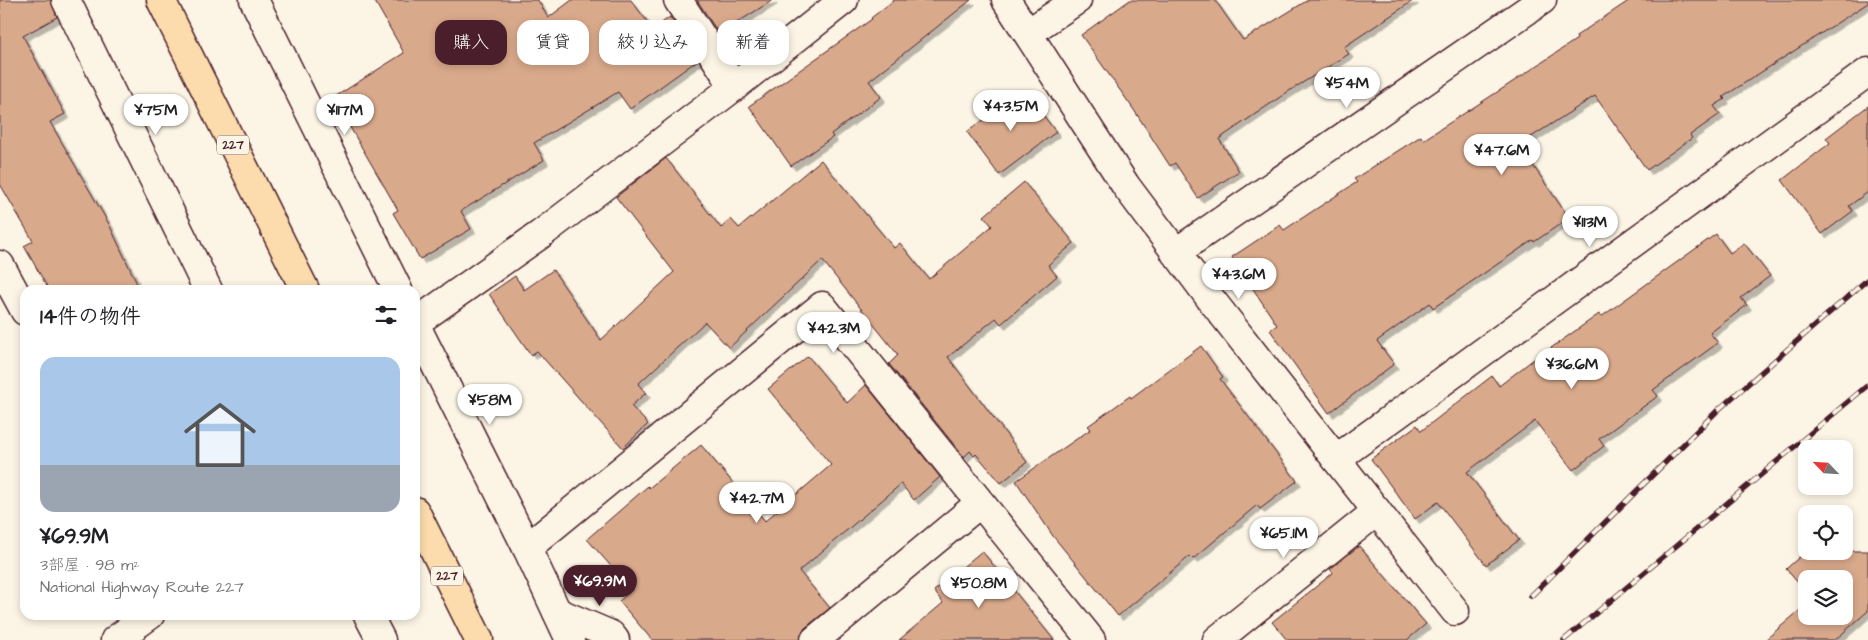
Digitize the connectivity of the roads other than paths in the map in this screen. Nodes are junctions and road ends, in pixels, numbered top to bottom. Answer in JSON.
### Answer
{"nodes":[{"id":1,"x":66,"y":0,"type":"edge"},
{"id":2,"x":161,"y":0,"type":"edge"},
{"id":3,"x":254,"y":0,"type":"edge"},
{"id":4,"x":678,"y":0,"type":"edge"},
{"id":5,"x":844,"y":0,"type":"edge"},
{"id":6,"x":1006,"y":0,"type":"edge"},
{"id":7,"x":1077,"y":0,"type":"edge"},
{"id":8,"x":1542,"y":0,"type":"edge"},
{"id":9,"x":1028,"y":33,"type":"junction"},
{"id":10,"x":1868,"y":72,"type":"edge"},
{"id":11,"x":734,"y":87,"type":"junction"},
{"id":12,"x":1175,"y":253,"type":"junction"},
{"id":13,"x":0,"y":265,"type":"edge"},
{"id":14,"x":206,"y":285,"type":"edge"},
{"id":15,"x":303,"y":285,"type":"edge"},
{"id":16,"x":396,"y":285,"type":"edge"},
{"id":17,"x":20,"y":302,"type":"edge"},
{"id":18,"x":420,"y":319,"type":"edge"},
{"id":19,"x":420,"y":333,"type":"edge"},
{"id":20,"x":1336,"y":459,"type":"junction"},
{"id":21,"x":980,"y":503,"type":"junction"},
{"id":22,"x":1377,"y":511,"type":"junction"},
{"id":23,"x":420,"y":522,"type":"edge"},
{"id":24,"x":527,"y":548,"type":"junction"},
{"id":25,"x":557,"y":612,"type":"junction"},
{"id":26,"x":1455,"y":612,"type":"dead end"},
{"id":27,"x":143,"y":620,"type":"edge"},
{"id":28,"x":371,"y":620,"type":"edge"},
{"id":29,"x":115,"y":640,"type":"edge"},
{"id":30,"x":381,"y":640,"type":"edge"},
{"id":31,"x":479,"y":640,"type":"edge"},
{"id":32,"x":570,"y":640,"type":"edge"},
{"id":33,"x":615,"y":640,"type":"edge"},
{"id":34,"x":815,"y":640,"type":"edge"},
{"id":35,"x":1091,"y":640,"type":"edge"},
{"id":36,"x":1217,"y":640,"type":"edge"}],
"edges":[{"from":1,"to":14,"type":"street"},
{"from":2,"to":15,"type":"highway","number":"227"},
{"from":3,"to":16,"type":"street"},
{"from":4,"to":11,"type":"street"},
{"from":5,"to":11,"type":"street"},
{"from":6,"to":9,"type":"street"},
{"from":7,"to":9,"type":"street"},
{"from":8,"to":12,"type":"street"},
{"from":9,"to":12,"type":"street"},
{"from":10,"to":20,"type":"street"},
{"from":11,"to":18,"type":"street"},
{"from":12,"to":20,"type":"street"},
{"from":13,"to":17,"type":"street"},
{"from":19,"to":24,"type":"street"},
{"from":20,"to":22,"type":"street"},
{"from":21,"to":24,"type":"street"},
{"from":21,"to":34,"type":"street"},
{"from":21,"to":35,"type":"street"},
{"from":22,"to":26,"type":"street"},
{"from":22,"to":36,"type":"street"},
{"from":23,"to":31,"type":"highway","number":"227"},
{"from":24,"to":25,"type":"street"},
{"from":25,"to":32,"type":"street"},
{"from":25,"to":33,"type":"street"},
{"from":27,"to":29,"type":"street"},
{"from":28,"to":30,"type":"street"}]}
